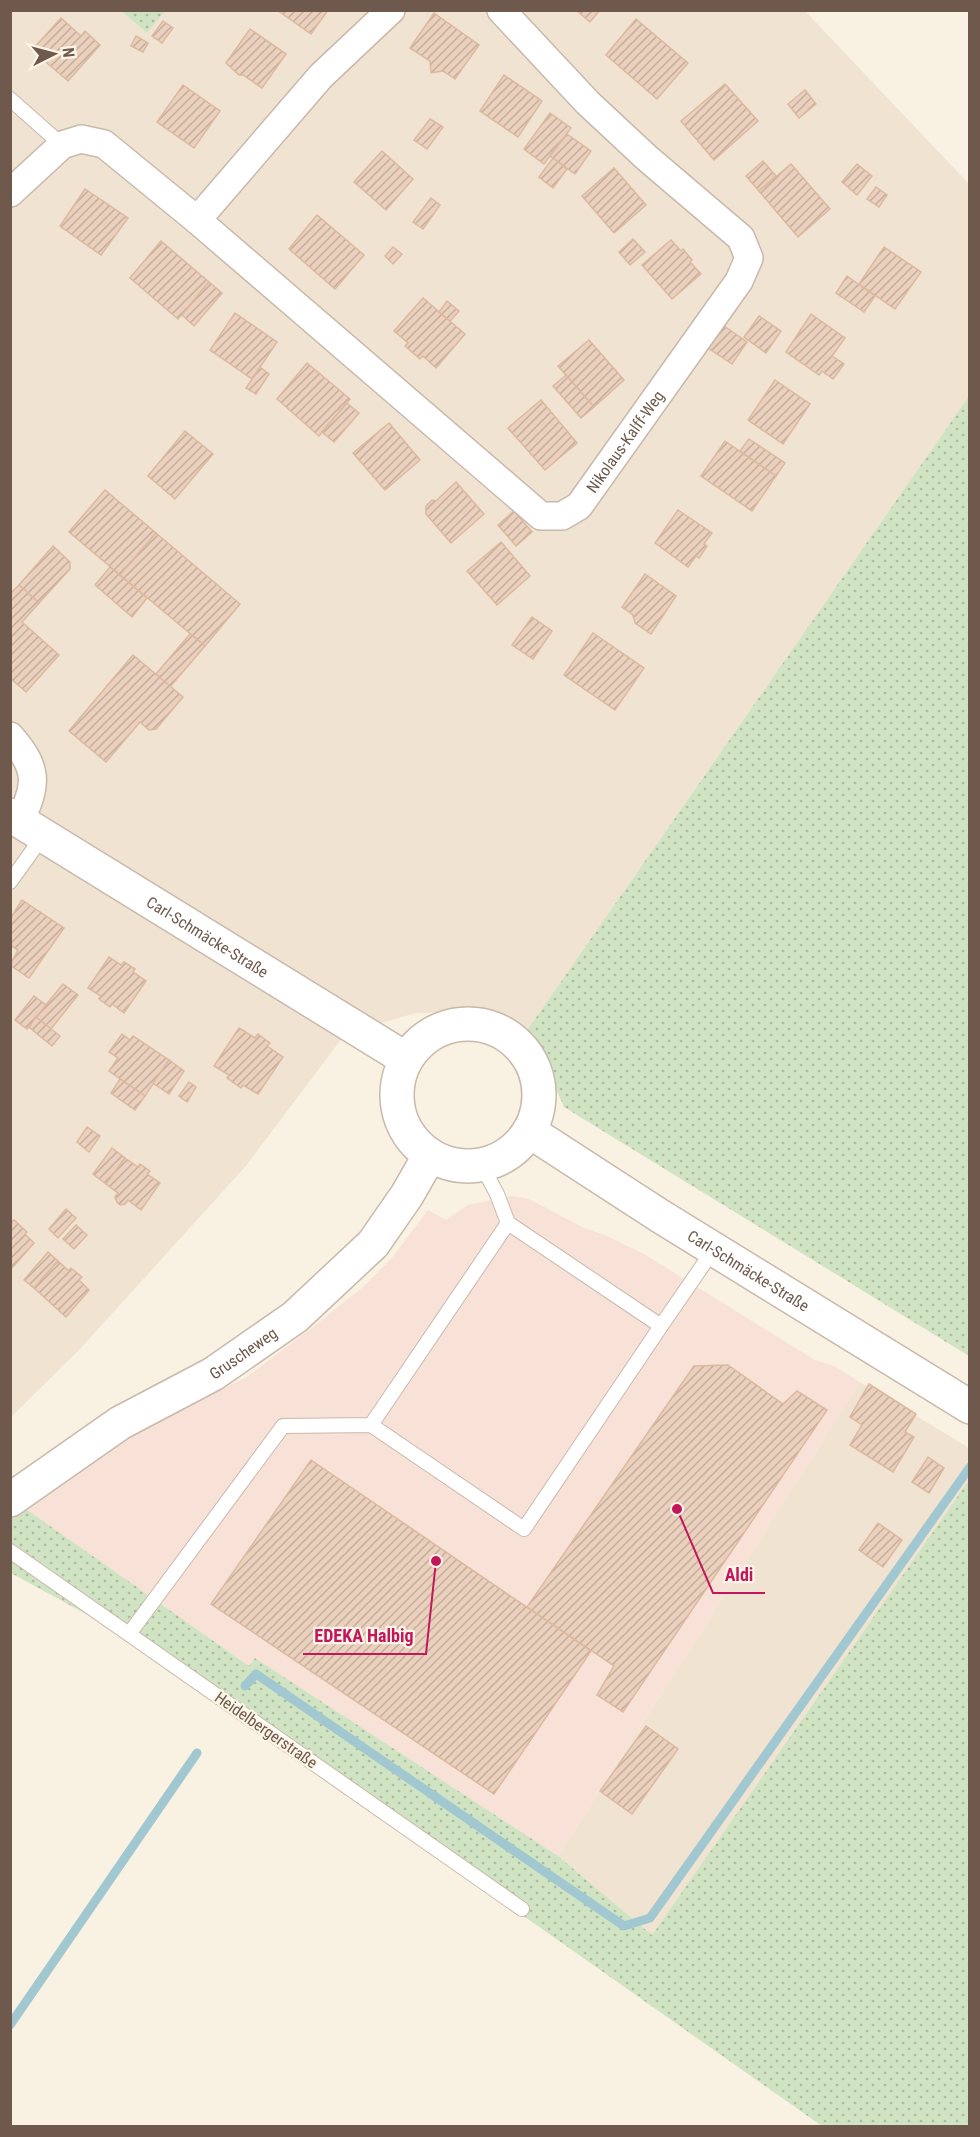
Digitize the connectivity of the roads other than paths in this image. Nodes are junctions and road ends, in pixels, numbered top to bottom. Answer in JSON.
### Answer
{"nodes":[{"id":1,"x":391,"y":10,"type":"edge"},
{"id":2,"x":501,"y":10,"type":"edge"},
{"id":3,"x":10,"y":99,"type":"edge"},
{"id":4,"x":62,"y":145,"type":"junction"},
{"id":5,"x":10,"y":193,"type":"edge"},
{"id":6,"x":197,"y":220,"type":"junction"},
{"id":7,"x":18,"y":744,"type":"edge"},
{"id":8,"x":25,"y":824,"type":"edge"},
{"id":9,"x":10,"y":882,"type":"edge"},
{"id":10,"x":406,"y":1059,"type":"junction"},
{"id":11,"x":529,"y":1131,"type":"junction"},
{"id":12,"x":430,"y":1155,"type":"junction"},
{"id":13,"x":482,"y":1166,"type":"junction"},
{"id":14,"x":508,"y":1223,"type":"junction"},
{"id":15,"x":714,"y":1249,"type":"junction"},
{"id":16,"x":661,"y":1326,"type":"junction"},
{"id":17,"x":969,"y":1407,"type":"edge"},
{"id":18,"x":371,"y":1425,"type":"junction"},
{"id":19,"x":10,"y":1500,"type":"edge"},
{"id":20,"x":10,"y":1551,"type":"edge"},
{"id":21,"x":129,"y":1634,"type":"junction"},
{"id":22,"x":522,"y":1909,"type":"dead end"}],
"edges":[{"from":1,"to":6,"type":"street"},
{"from":2,"to":6,"type":"street","name":"Nikolaus-Kalff-Weg"},
{"from":3,"to":4,"type":"lane"},
{"from":4,"to":5,"type":"street"},
{"from":4,"to":6,"type":"street","name":"Nikolaus-Kalff-Weg"},
{"from":7,"to":8,"type":"street"},
{"from":8,"to":9,"type":"lane"},
{"from":8,"to":10,"type":"street","name":"Carl-Schmäcke-Straße"},
{"from":10,"to":11,"type":"street"},
{"from":10,"to":12,"type":"street"},
{"from":11,"to":13,"type":"street"},
{"from":11,"to":15,"type":"street","name":"Carl-Schmäcke-Straße"},
{"from":12,"to":13,"type":"street"},
{"from":12,"to":19,"type":"street","name":"Gruscheweg"},
{"from":13,"to":14,"type":"lane"},
{"from":14,"to":16,"type":"lane"},
{"from":14,"to":18,"type":"lane"},
{"from":15,"to":16,"type":"lane"},
{"from":15,"to":17,"type":"street","name":"Carl-Schmäcke-Straße"},
{"from":16,"to":18,"type":"lane"},
{"from":18,"to":21,"type":"lane"},
{"from":20,"to":21,"type":"lane","name":"Heidelbergerstraße"},
{"from":21,"to":22,"type":"lane","name":"Heidelbergerstraße"}]}
